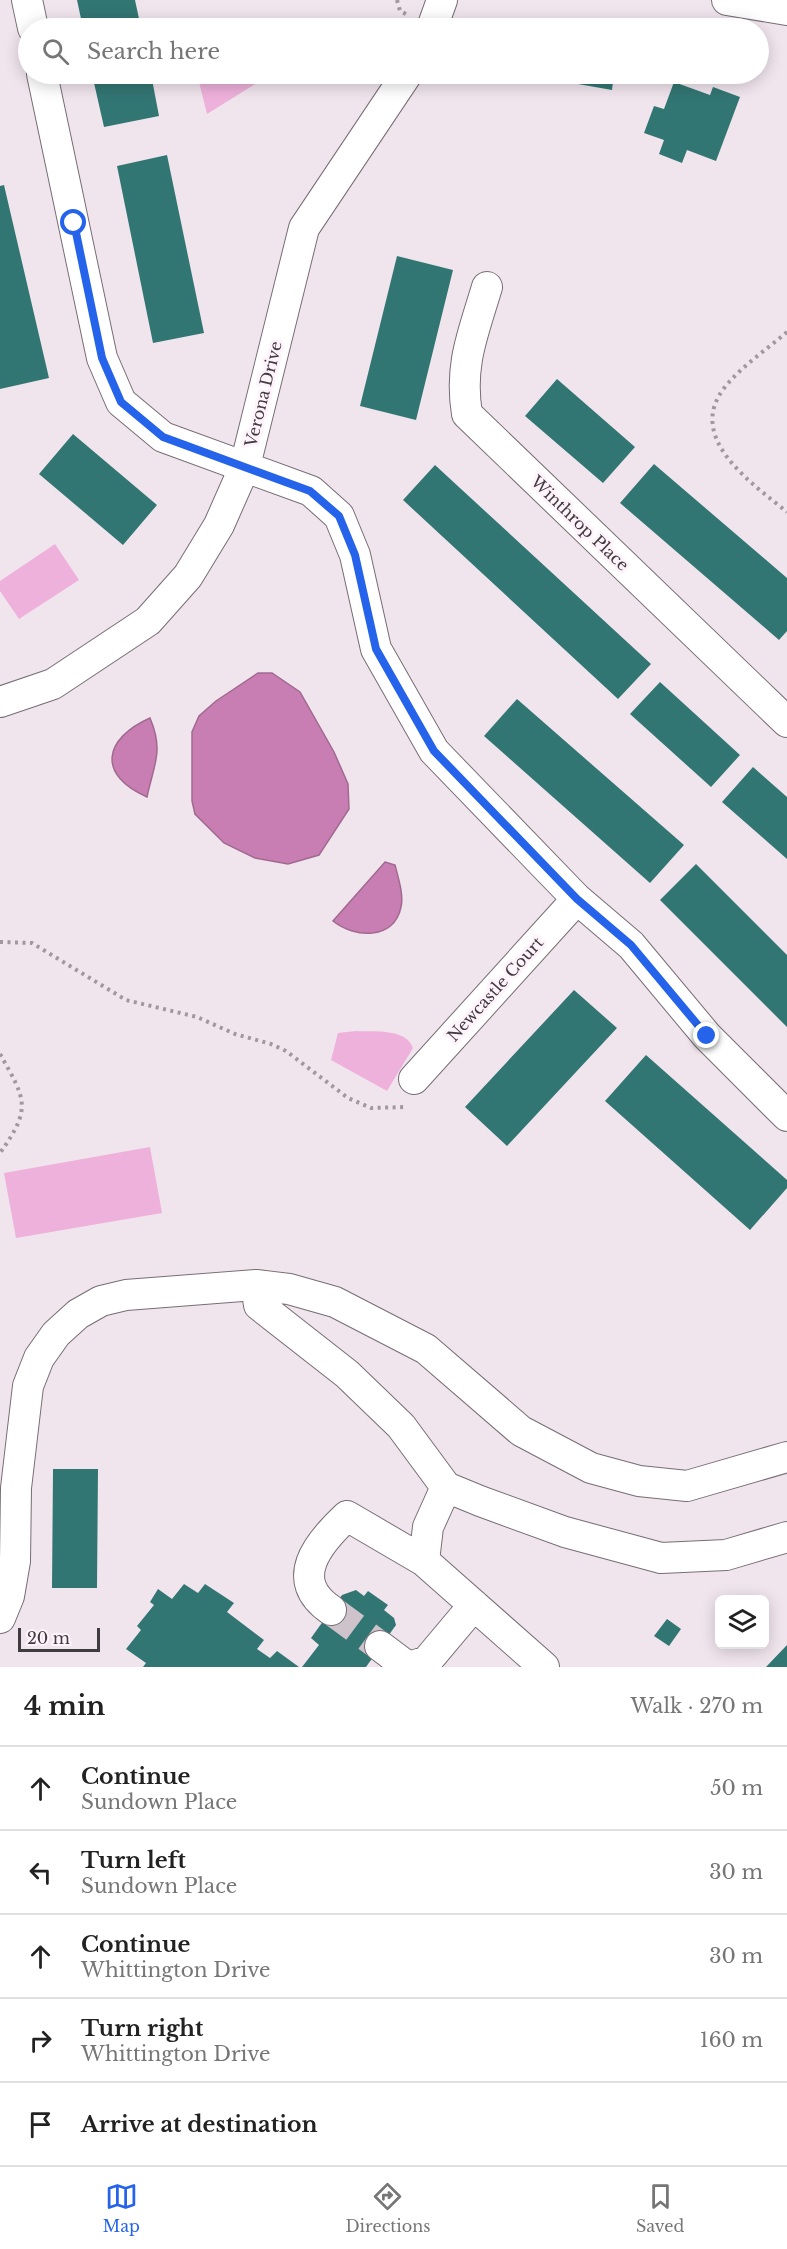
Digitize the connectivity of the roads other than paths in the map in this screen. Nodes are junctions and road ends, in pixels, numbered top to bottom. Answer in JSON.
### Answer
{"nodes":[{"id":1,"x":27,"y":0,"type":"edge"},
{"id":2,"x":442,"y":0,"type":"edge"},
{"id":3,"x":727,"y":0,"type":"edge"},
{"id":4,"x":787,"y":10,"type":"edge"},
{"id":5,"x":31,"y":18,"type":"edge"},
{"id":6,"x":436,"y":18,"type":"edge"},
{"id":7,"x":44,"y":84,"type":"edge"},
{"id":8,"x":400,"y":84,"type":"edge"},
{"id":9,"x":487,"y":287,"type":"dead end"},
{"id":10,"x":244,"y":466,"type":"junction"},
{"id":11,"x":0,"y":702,"type":"edge"},
{"id":12,"x":787,"y":722,"type":"edge"},
{"id":13,"x":577,"y":899,"type":"junction"},
{"id":14,"x":415,"y":1092,"type":"road end"},
{"id":15,"x":782,"y":1100,"type":"edge"},
{"id":16,"x":256,"y":1285,"type":"junction"},
{"id":17,"x":787,"y":1456,"type":"edge"},
{"id":18,"x":446,"y":1487,"type":"junction"},
{"id":19,"x":787,"y":1537,"type":"edge"},
{"id":20,"x":424,"y":1561,"type":"junction"},
{"id":21,"x":474,"y":1605,"type":"junction"},
{"id":22,"x":331,"y":1610,"type":"tunnel mouth"},
{"id":23,"x":0,"y":1618,"type":"edge"},
{"id":24,"x":381,"y":1646,"type":"tunnel mouth"},
{"id":25,"x":409,"y":1667,"type":"edge"},
{"id":26,"x":544,"y":1667,"type":"edge"}],
"edges":[{"from":1,"to":5,"type":"street"},
{"from":2,"to":6,"type":"street"},
{"from":3,"to":4,"type":"street"},
{"from":7,"to":10,"type":"street"},
{"from":8,"to":10,"type":"street","name":"Verona Drive"},
{"from":9,"to":12,"type":"street","name":"Winthrop Place"},
{"from":10,"to":11,"type":"street","name":"Verona Drive"},
{"from":10,"to":13,"type":"street"},
{"from":13,"to":14,"type":"street","name":"Newcastle Court"},
{"from":13,"to":15,"type":"street"},
{"from":16,"to":17,"type":"street"},
{"from":16,"to":18,"type":"street"},
{"from":16,"to":23,"type":"street"},
{"from":18,"to":19,"type":"street"},
{"from":18,"to":20,"type":"street"},
{"from":20,"to":21,"type":"street"},
{"from":20,"to":22,"type":"street"},
{"from":21,"to":25,"type":"street"},
{"from":21,"to":26,"type":"street"},
{"from":24,"to":25,"type":"street"}]}
